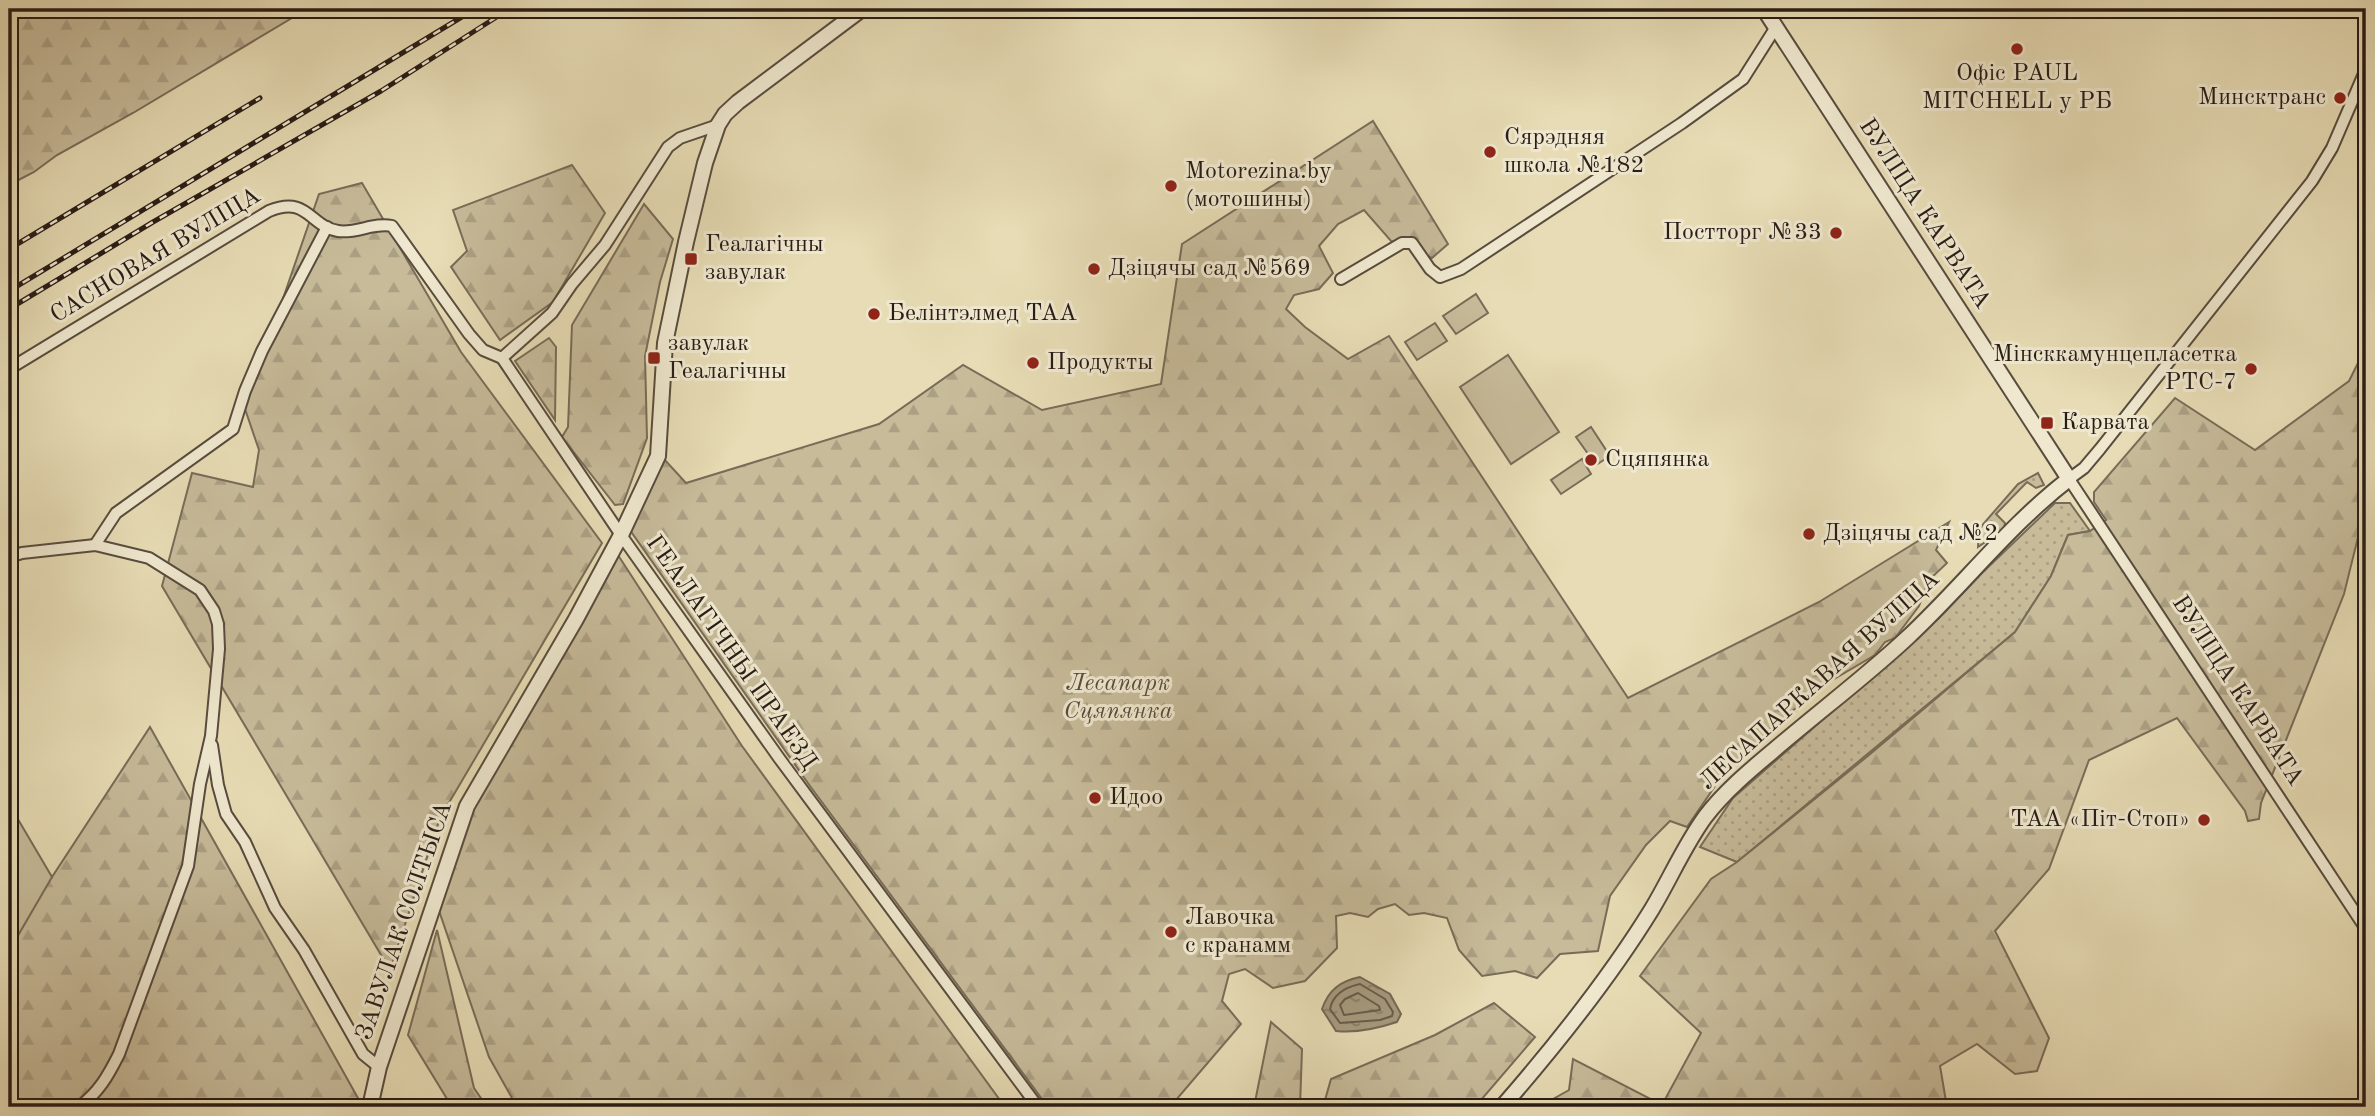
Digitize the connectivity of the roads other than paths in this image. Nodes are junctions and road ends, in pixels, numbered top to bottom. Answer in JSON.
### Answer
{"nodes":[{"id":1,"x":862,"y":9,"type":"edge"},
{"id":2,"x":1764,"y":9,"type":"edge"},
{"id":3,"x":1776,"y":27,"type":"junction"},
{"id":4,"x":2366,"y":69,"type":"edge"},
{"id":5,"x":718,"y":125,"type":"junction"},
{"id":6,"x":327,"y":227,"type":"junction"},
{"id":7,"x":1341,"y":279,"type":"dead end"},
{"id":8,"x":502,"y":358,"type":"junction"},
{"id":9,"x":9,"y":369,"type":"edge"},
{"id":10,"x":2069,"y":479,"type":"junction"},
{"id":11,"x":621,"y":535,"type":"junction"},
{"id":12,"x":95,"y":545,"type":"junction"},
{"id":13,"x":9,"y":556,"type":"edge"},
{"id":14,"x":211,"y":736,"type":"junction"},
{"id":15,"x":2366,"y":929,"type":"edge"},
{"id":16,"x":379,"y":1067,"type":"junction"},
{"id":17,"x":79,"y":1107,"type":"edge"},
{"id":18,"x":370,"y":1107,"type":"edge"},
{"id":19,"x":1038,"y":1107,"type":"edge"},
{"id":20,"x":1502,"y":1107,"type":"edge"}],
"edges":[{"from":1,"to":5,"type":"street"},
{"from":2,"to":3,"type":"street","name":"ВУЛІЦА КАРВАТА"},
{"from":3,"to":7,"type":"street"},
{"from":3,"to":10,"type":"street","name":"ВУЛІЦА КАРВАТА"},
{"from":4,"to":10,"type":"street"},
{"from":5,"to":8,"type":"street"},
{"from":5,"to":11,"type":"street","name":"ЗАВУЛАК СОЛТЫСА"},
{"from":6,"to":8,"type":"street","name":"ГЕАЛАГІЧНЫ ПРАЕЗД"},
{"from":6,"to":9,"type":"street","name":"САСНОВАЯ ВУЛІЦА"},
{"from":6,"to":12,"type":"street"},
{"from":8,"to":11,"type":"street","name":"ГЕАЛАГІЧНЫ ПРАЕЗД"},
{"from":10,"to":15,"type":"street","name":"ВУЛІЦА КАРВАТА"},
{"from":10,"to":20,"type":"street","name":"ЛЕСАПАРКАВАЯ ВУЛІЦА"},
{"from":11,"to":16,"type":"street","name":"ЗАВУЛАК СОЛТЫСА"},
{"from":11,"to":19,"type":"street","name":"ГЕАЛАГІЧНЫ ПРАЕЗД"},
{"from":12,"to":13,"type":"street"},
{"from":12,"to":14,"type":"street"},
{"from":14,"to":16,"type":"street"},
{"from":14,"to":17,"type":"street"},
{"from":16,"to":18,"type":"street","name":"ЗАВУЛАК СОЛТЫСА"}]}
